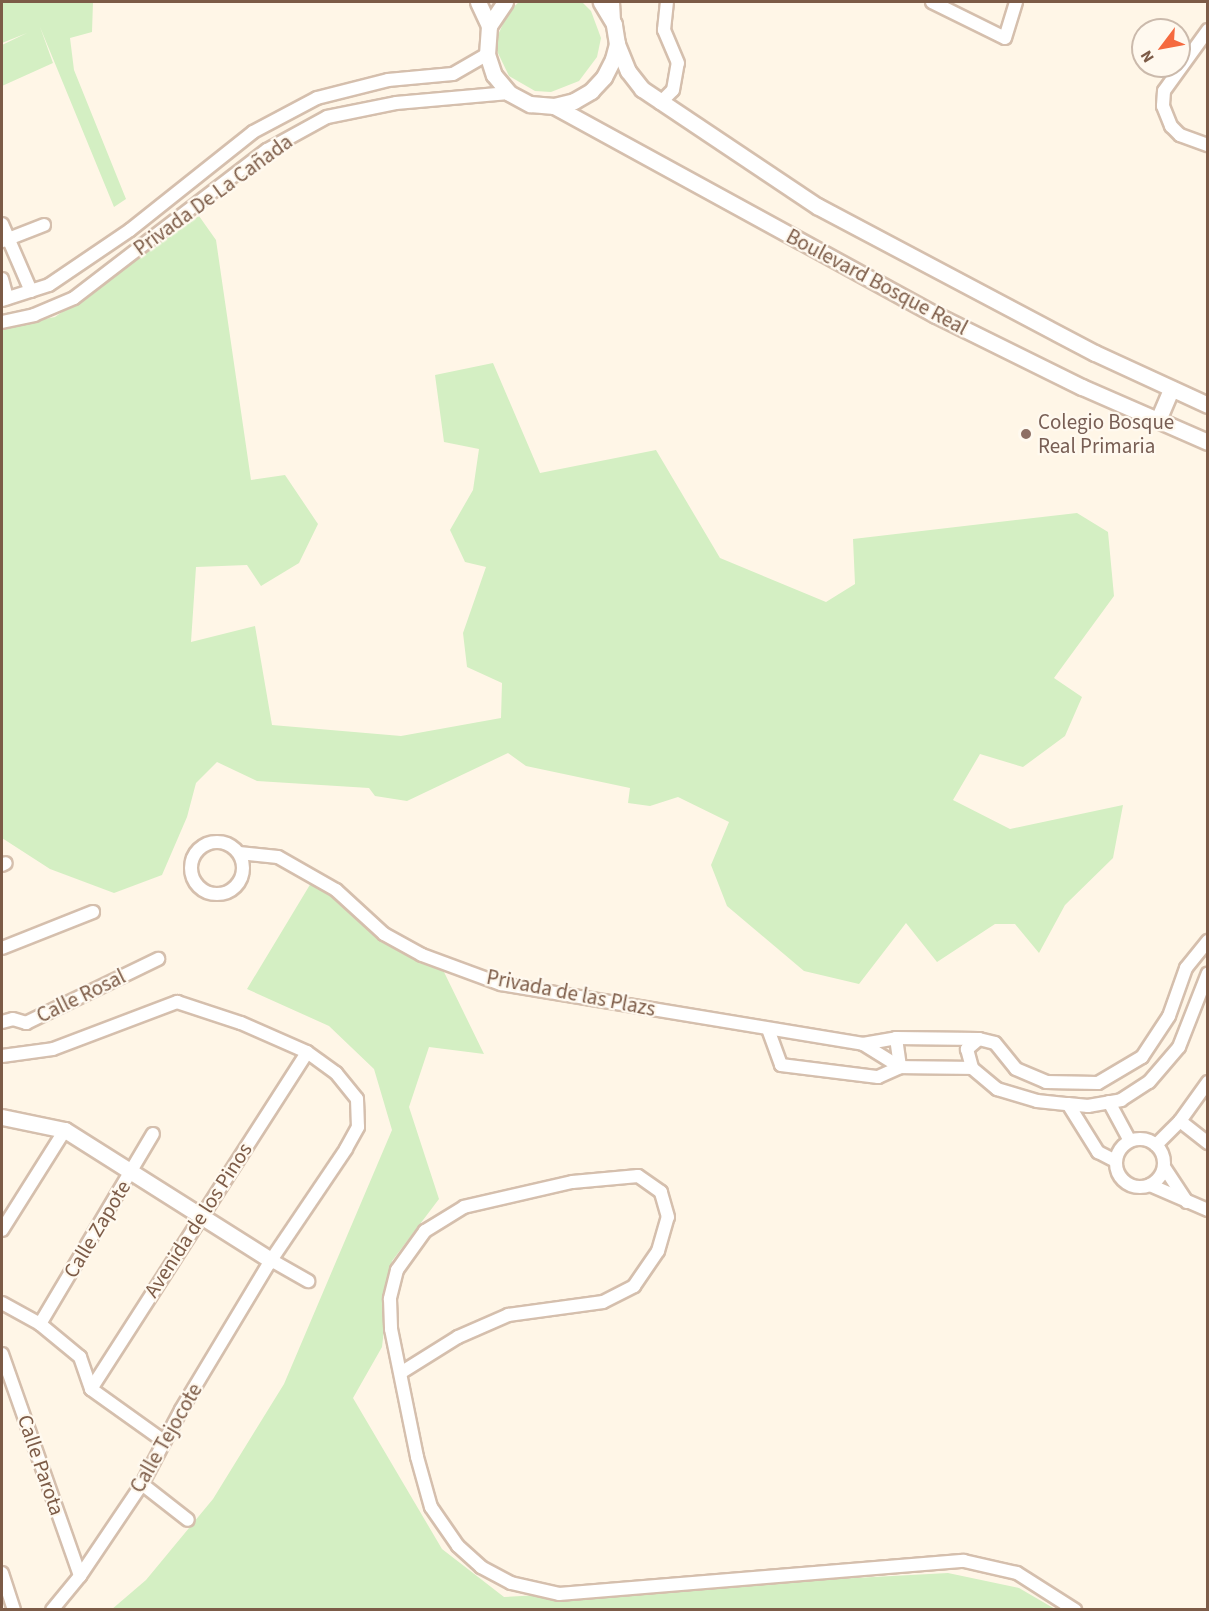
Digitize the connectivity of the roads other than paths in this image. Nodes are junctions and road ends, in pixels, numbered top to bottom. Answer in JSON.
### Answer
{"nodes":[{"id":1,"x":478,"y":2,"type":"edge"},
{"id":2,"x":505,"y":2,"type":"edge"},
{"id":3,"x":602,"y":2,"type":"edge"},
{"id":4,"x":613,"y":2,"type":"edge"},
{"id":5,"x":667,"y":2,"type":"edge"},
{"id":6,"x":932,"y":2,"type":"edge"},
{"id":7,"x":1016,"y":2,"type":"edge"},
{"id":8,"x":614,"y":24,"type":"junction"},
{"id":9,"x":489,"y":26,"type":"junction"},
{"id":10,"x":1208,"y":30,"type":"edge"},
{"id":11,"x":617,"y":44,"type":"junction"},
{"id":12,"x":487,"y":54,"type":"junction"},
{"id":13,"x":508,"y":93,"type":"junction"},
{"id":14,"x":660,"y":103,"type":"junction"},
{"id":15,"x":554,"y":106,"type":"junction"},
{"id":16,"x":1208,"y":146,"type":"edge"},
{"id":17,"x":2,"y":224,"type":"edge"},
{"id":18,"x":44,"y":225,"type":"dead end"},
{"id":19,"x":5,"y":240,"type":"edge"},
{"id":20,"x":2,"y":279,"type":"edge"},
{"id":21,"x":31,"y":291,"type":"junction"},
{"id":22,"x":4,"y":299,"type":"edge"},
{"id":23,"x":2,"y":321,"type":"edge"},
{"id":24,"x":1171,"y":389,"type":"junction"},
{"id":25,"x":1208,"y":405,"type":"edge"},
{"id":26,"x":1158,"y":420,"type":"junction"},
{"id":27,"x":1208,"y":442,"type":"edge"},
{"id":28,"x":238,"y":853,"type":"junction"},
{"id":29,"x":93,"y":912,"type":"dead end"},
{"id":30,"x":1208,"y":941,"type":"edge"},
{"id":31,"x":2,"y":948,"type":"edge"},
{"id":32,"x":158,"y":959,"type":"dead end"},
{"id":33,"x":1208,"y":974,"type":"edge"},
{"id":34,"x":2,"y":1022,"type":"edge"},
{"id":35,"x":768,"y":1029,"type":"junction"},
{"id":36,"x":896,"y":1038,"type":"junction"},
{"id":37,"x":979,"y":1039,"type":"junction"},
{"id":38,"x":863,"y":1044,"type":"junction"},
{"id":39,"x":307,"y":1052,"type":"junction"},
{"id":40,"x":2,"y":1056,"type":"edge"},
{"id":41,"x":900,"y":1067,"type":"junction"},
{"id":42,"x":972,"y":1068,"type":"junction"},
{"id":43,"x":1208,"y":1082,"type":"edge"},
{"id":44,"x":1109,"y":1102,"type":"junction"},
{"id":45,"x":1068,"y":1104,"type":"junction"},
{"id":46,"x":2,"y":1117,"type":"edge"},
{"id":47,"x":1180,"y":1121,"type":"junction"},
{"id":48,"x":65,"y":1130,"type":"junction"},
{"id":49,"x":153,"y":1134,"type":"dead end"},
{"id":50,"x":1130,"y":1142,"type":"junction"},
{"id":51,"x":1208,"y":1143,"type":"edge"},
{"id":52,"x":1156,"y":1145,"type":"junction"},
{"id":53,"x":1116,"y":1161,"type":"junction"},
{"id":54,"x":1164,"y":1167,"type":"junction"},
{"id":55,"x":130,"y":1172,"type":"junction"},
{"id":56,"x":1150,"y":1185,"type":"junction"},
{"id":57,"x":1188,"y":1203,"type":"junction"},
{"id":58,"x":1208,"y":1209,"type":"edge"},
{"id":59,"x":201,"y":1216,"type":"junction"},
{"id":60,"x":2,"y":1230,"type":"edge"},
{"id":61,"x":271,"y":1260,"type":"junction"},
{"id":62,"x":308,"y":1281,"type":"dead end"},
{"id":63,"x":2,"y":1303,"type":"edge"},
{"id":64,"x":40,"y":1324,"type":"junction"},
{"id":65,"x":2,"y":1354,"type":"edge"},
{"id":66,"x":402,"y":1372,"type":"junction"},
{"id":67,"x":91,"y":1389,"type":"junction"},
{"id":68,"x":164,"y":1441,"type":"junction"},
{"id":69,"x":142,"y":1484,"type":"junction"},
{"id":70,"x":188,"y":1520,"type":"dead end"},
{"id":71,"x":2,"y":1573,"type":"edge"},
{"id":72,"x":80,"y":1576,"type":"junction"},
{"id":73,"x":14,"y":1610,"type":"edge"},
{"id":74,"x":52,"y":1610,"type":"edge"},
{"id":75,"x":1075,"y":1610,"type":"edge"}],
"edges":[{"from":1,"to":9,"type":"street"},
{"from":2,"to":9,"type":"street"},
{"from":3,"to":8,"type":"street"},
{"from":4,"to":8,"type":"street"},
{"from":5,"to":14,"type":"street"},
{"from":6,"to":7,"type":"street"},
{"from":8,"to":11,"type":"street","name":"Boulevard Bosque Real"},
{"from":9,"to":12,"type":"street"},
{"from":10,"to":16,"type":"street"},
{"from":11,"to":14,"type":"street","name":"Boulevard Bosque Real"},
{"from":11,"to":15,"type":"street"},
{"from":12,"to":13,"type":"street"},
{"from":12,"to":21,"type":"street","name":"Privada De La Cañada"},
{"from":13,"to":15,"type":"street"},
{"from":13,"to":23,"type":"street","name":"Privada De La Cañada"},
{"from":14,"to":24,"type":"street","name":"Boulevard Bosque Real"},
{"from":15,"to":26,"type":"street","name":"Boulevard Bosque Real"},
{"from":17,"to":19,"type":"street"},
{"from":18,"to":19,"type":"street"},
{"from":19,"to":21,"type":"street"},
{"from":20,"to":22,"type":"street"},
{"from":21,"to":22,"type":"street","name":"Privada De La Cañada"},
{"from":24,"to":25,"type":"street","name":"Boulevard Bosque Real"},
{"from":24,"to":26,"type":"street"},
{"from":26,"to":27,"type":"street","name":"Boulevard Bosque Real"},
{"from":28,"to":28,"type":"street"},
{"from":28,"to":35,"type":"street","name":"Privada de las Plazs"},
{"from":29,"to":31,"type":"street"},
{"from":30,"to":37,"type":"street"},
{"from":32,"to":34,"type":"street","name":"Calle Rosal"},
{"from":33,"to":44,"type":"street"},
{"from":35,"to":38,"type":"street","name":"Privada de las Plazs"},
{"from":35,"to":41,"type":"street"},
{"from":36,"to":37,"type":"street","name":"Privada de las Plazs"},
{"from":36,"to":38,"type":"street","name":"Privada de las Plazs"},
{"from":36,"to":41,"type":"street"},
{"from":37,"to":42,"type":"street"},
{"from":38,"to":41,"type":"street","name":"Privada de las Plazs"},
{"from":39,"to":40,"type":"street","name":"Calle Tejocote"},
{"from":39,"to":59,"type":"street","name":"Avenida de los Pinos"},
{"from":39,"to":61,"type":"street","name":"Calle Tejocote"},
{"from":41,"to":42,"type":"street"},
{"from":42,"to":45,"type":"street"},
{"from":43,"to":47,"type":"street"},
{"from":44,"to":45,"type":"street"},
{"from":44,"to":50,"type":"street"},
{"from":45,"to":53,"type":"street"},
{"from":46,"to":48,"type":"street"},
{"from":47,"to":51,"type":"street"},
{"from":47,"to":52,"type":"street"},
{"from":48,"to":55,"type":"street"},
{"from":48,"to":60,"type":"street"},
{"from":49,"to":55,"type":"street","name":"Calle Zapote"},
{"from":50,"to":52,"type":"street"},
{"from":50,"to":53,"type":"street"},
{"from":52,"to":54,"type":"street"},
{"from":53,"to":56,"type":"street"},
{"from":54,"to":56,"type":"street"},
{"from":54,"to":57,"type":"street"},
{"from":55,"to":59,"type":"street"},
{"from":55,"to":64,"type":"street","name":"Calle Zapote"},
{"from":56,"to":57,"type":"street"},
{"from":57,"to":58,"type":"street"},
{"from":59,"to":61,"type":"street"},
{"from":59,"to":67,"type":"street","name":"Avenida de los Pinos"},
{"from":61,"to":62,"type":"street"},
{"from":61,"to":68,"type":"street","name":"Calle Tejocote"},
{"from":63,"to":64,"type":"street"},
{"from":64,"to":67,"type":"street"},
{"from":65,"to":72,"type":"street","name":"Calle Parota"},
{"from":66,"to":66,"type":"street"},
{"from":66,"to":75,"type":"street"},
{"from":67,"to":68,"type":"street"},
{"from":68,"to":69,"type":"street","name":"Calle Tejocote"},
{"from":69,"to":70,"type":"street"},
{"from":69,"to":72,"type":"street","name":"Calle Tejocote"},
{"from":71,"to":73,"type":"street"},
{"from":72,"to":74,"type":"street","name":"Calle Tejocote"}]}
